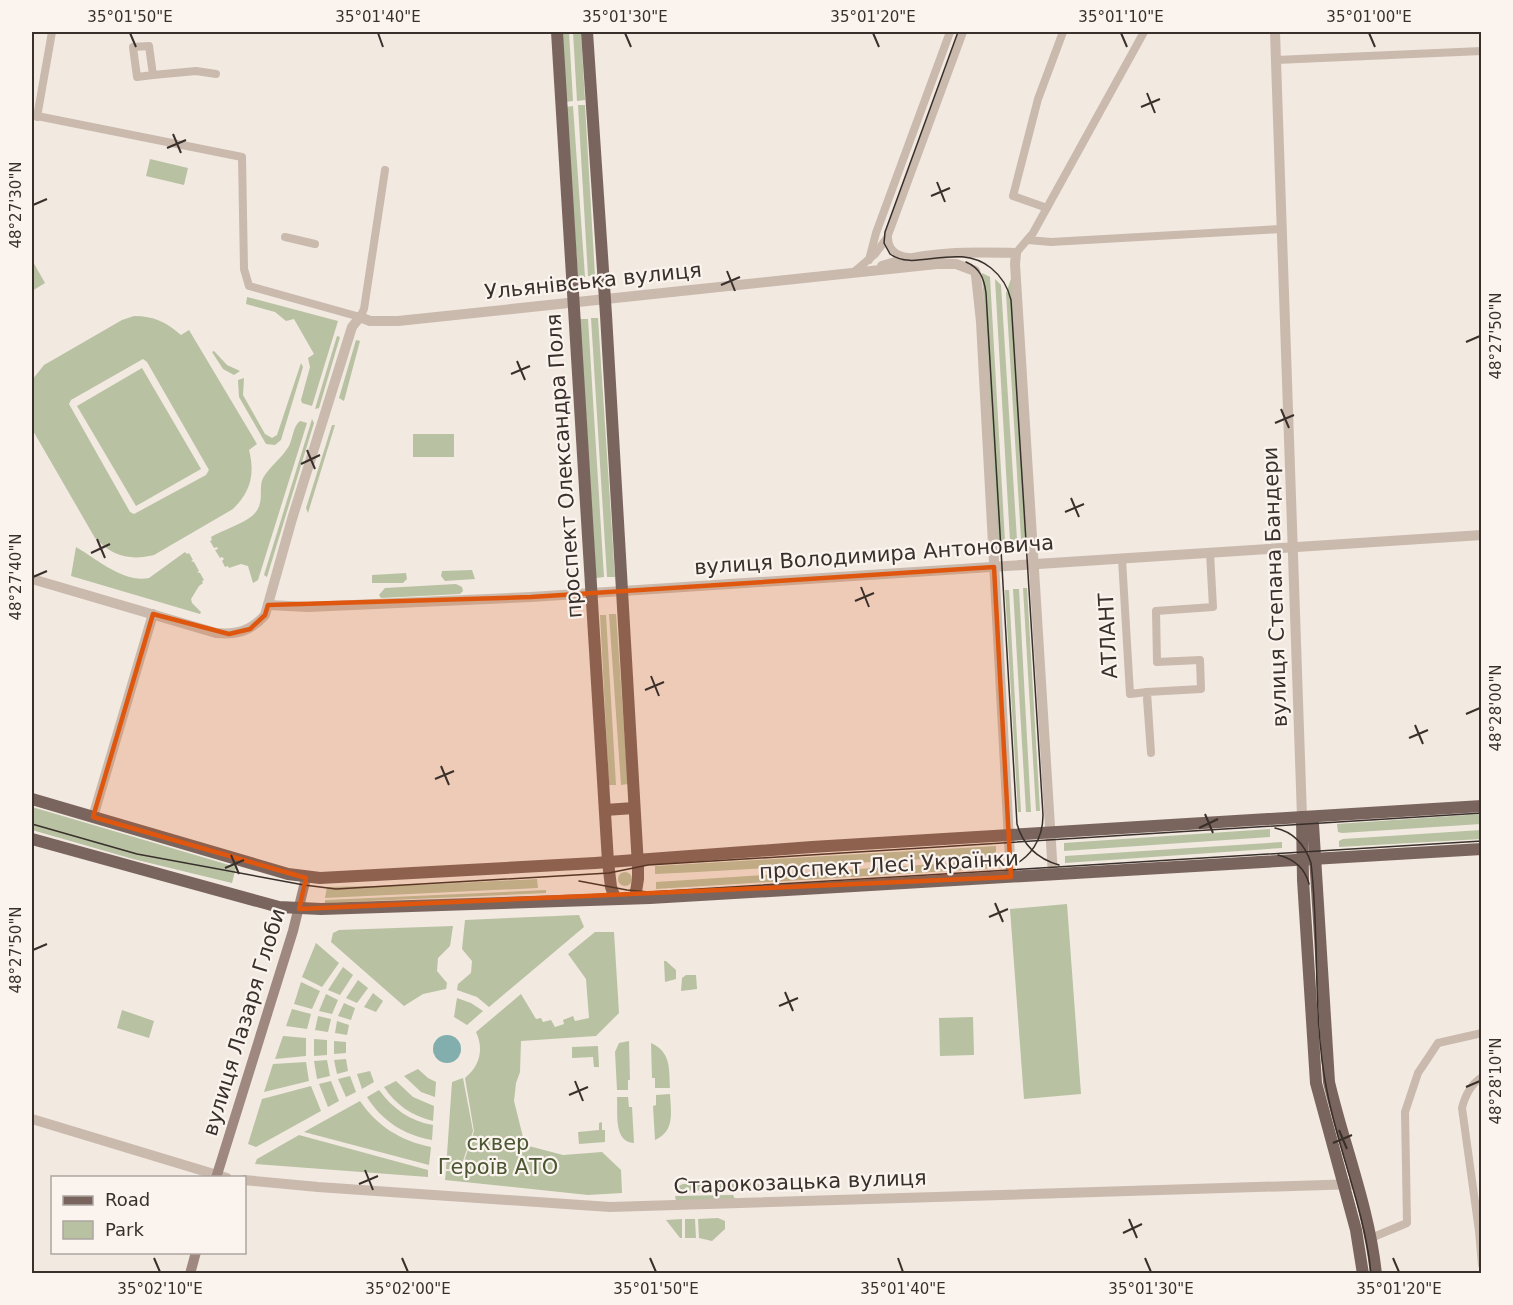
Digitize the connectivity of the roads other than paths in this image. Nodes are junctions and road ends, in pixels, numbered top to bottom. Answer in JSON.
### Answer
{"nodes":[{"id":1,"x":52,"y":32,"type":"edge"},
{"id":2,"x":557,"y":32,"type":"edge"},
{"id":3,"x":586,"y":32,"type":"edge"},
{"id":4,"x":950,"y":32,"type":"edge"},
{"id":5,"x":963,"y":32,"type":"edge"},
{"id":6,"x":1063,"y":32,"type":"edge"},
{"id":7,"x":1144,"y":32,"type":"edge"},
{"id":8,"x":1275,"y":32,"type":"edge"},
{"id":9,"x":1482,"y":51,"type":"edge"},
{"id":10,"x":1276,"y":60,"type":"junction"},
{"id":11,"x":216,"y":74,"type":"dead end"},
{"id":12,"x":153,"y":75,"type":"dead end"},
{"id":13,"x":34,"y":116,"type":"edge"},
{"id":14,"x":385,"y":170,"type":"dead end"},
{"id":15,"x":1047,"y":208,"type":"junction"},
{"id":16,"x":1281,"y":229,"type":"junction"},
{"id":17,"x":285,"y":237,"type":"dead end"},
{"id":18,"x":887,"y":238,"type":"junction"},
{"id":19,"x":1029,"y":240,"type":"junction"},
{"id":20,"x":315,"y":244,"type":"dead end"},
{"id":21,"x":999,"y":253,"type":"junction"},
{"id":22,"x":1016,"y":253,"type":"junction"},
{"id":23,"x":914,"y":257,"type":"junction"},
{"id":24,"x":869,"y":260,"type":"junction"},
{"id":25,"x":866,"y":272,"type":"junction"},
{"id":26,"x":853,"y":273,"type":"junction"},
{"id":27,"x":976,"y":273,"type":"junction"},
{"id":28,"x":605,"y":300,"type":"junction"},
{"id":29,"x":573,"y":303,"type":"junction"},
{"id":30,"x":360,"y":317,"type":"junction"},
{"id":31,"x":1482,"y":536,"type":"edge"},
{"id":32,"x":1293,"y":548,"type":"junction"},
{"id":33,"x":1210,"y":553,"type":"junction"},
{"id":34,"x":1122,"y":559,"type":"junction"},
{"id":35,"x":1035,"y":564,"type":"junction"},
{"id":36,"x":994,"y":567,"type":"junction"},
{"id":37,"x":32,"y":579,"type":"edge"},
{"id":38,"x":621,"y":591,"type":"junction"},
{"id":39,"x":591,"y":592,"type":"junction"},
{"id":40,"x":267,"y":610,"type":"junction"},
{"id":41,"x":153,"y":614,"type":"junction"},
{"id":42,"x":1147,"y":696,"type":"junction"},
{"id":43,"x":32,"y":799,"type":"edge"},
{"id":44,"x":1482,"y":806,"type":"edge"},
{"id":45,"x":634,"y":808,"type":"junction"},
{"id":46,"x":605,"y":810,"type":"junction"},
{"id":47,"x":93,"y":817,"type":"junction"},
{"id":48,"x":1302,"y":817,"type":"junction"},
{"id":49,"x":1051,"y":832,"type":"junction"},
{"id":50,"x":1009,"y":835,"type":"junction"},
{"id":51,"x":32,"y":839,"type":"edge"},
{"id":52,"x":1482,"y":849,"type":"edge"},
{"id":53,"x":1337,"y":858,"type":"junction"},
{"id":54,"x":638,"y":859,"type":"junction"},
{"id":55,"x":1309,"y":860,"type":"junction"},
{"id":56,"x":608,"y":862,"type":"junction"},
{"id":57,"x":1274,"y":862,"type":"junction"},
{"id":58,"x":1053,"y":875,"type":"junction"},
{"id":59,"x":1011,"y":877,"type":"junction"},
{"id":60,"x":306,"y":878,"type":"junction"},
{"id":61,"x":1303,"y":880,"type":"junction"},
{"id":62,"x":1317,"y":880,"type":"junction"},
{"id":63,"x":615,"y":898,"type":"junction"},
{"id":64,"x":635,"y":898,"type":"junction"},
{"id":65,"x":299,"y":909,"type":"junction"},
{"id":66,"x":1482,"y":1033,"type":"edge"},
{"id":67,"x":1482,"y":1077,"type":"edge"},
{"id":68,"x":32,"y":1119,"type":"edge"},
{"id":69,"x":217,"y":1176,"type":"edge"},
{"id":70,"x":220,"y":1176,"type":"edge"},
{"id":71,"x":246,"y":1180,"type":"edge"},
{"id":72,"x":1350,"y":1185,"type":"junction"},
{"id":73,"x":1371,"y":1238,"type":"junction"},
{"id":74,"x":195,"y":1254,"type":"edge"},
{"id":75,"x":1482,"y":1265,"type":"edge"},
{"id":76,"x":190,"y":1274,"type":"edge"},
{"id":77,"x":1363,"y":1274,"type":"edge"},
{"id":78,"x":1376,"y":1274,"type":"edge"}],
"edges":[{"from":1,"to":13,"type":"street"},
{"from":2,"to":29,"type":"main road","name":"проспект Олександра Поля"},
{"from":3,"to":28,"type":"main road"},
{"from":4,"to":24,"type":"street"},
{"from":5,"to":18,"type":"street"},
{"from":6,"to":15,"type":"street"},
{"from":7,"to":15,"type":"street"},
{"from":8,"to":10,"type":"street","name":"вулиця Степана Бандери"},
{"from":9,"to":10,"type":"street"},
{"from":10,"to":16,"type":"street","name":"вулиця Степана Бандери"},
{"from":11,"to":12,"type":"street"},
{"from":13,"to":30,"type":"street"},
{"from":14,"to":30,"type":"street"},
{"from":15,"to":19,"type":"street"},
{"from":16,"to":19,"type":"street"},
{"from":16,"to":32,"type":"street","name":"вулиця Степана Бандери"},
{"from":17,"to":20,"type":"street"},
{"from":18,"to":23,"type":"street"},
{"from":18,"to":24,"type":"street"},
{"from":19,"to":22,"type":"street"},
{"from":21,"to":22,"type":"street","name":"Ульянівська вулиця"},
{"from":21,"to":23,"type":"street","name":"Ульянівська вулиця"},
{"from":21,"to":27,"type":"street"},
{"from":22,"to":35,"type":"street"},
{"from":23,"to":25,"type":"street","name":"Ульянівська вулиця"},
{"from":24,"to":26,"type":"street"},
{"from":25,"to":26,"type":"street","name":"Ульянівська вулиця"},
{"from":25,"to":27,"type":"street","name":"Ульянівська вулиця"},
{"from":26,"to":28,"type":"street","name":"Ульянівська вулиця"},
{"from":27,"to":36,"type":"street"},
{"from":28,"to":29,"type":"street","name":"Ульянівська вулиця"},
{"from":28,"to":38,"type":"main road"},
{"from":29,"to":30,"type":"street","name":"Ульянівська вулиця"},
{"from":29,"to":39,"type":"main road","name":"проспект Олександра Поля"},
{"from":30,"to":40,"type":"street"},
{"from":31,"to":32,"type":"street","name":"вулиця Володимира Антоновича"},
{"from":32,"to":33,"type":"street","name":"вулиця Володимира Антоновича"},
{"from":32,"to":48,"type":"street","name":"вулиця Степана Бандери"},
{"from":33,"to":34,"type":"street","name":"вулиця Володимира Антоновича"},
{"from":33,"to":42,"type":"street","name":"АТЛАНТ"},
{"from":34,"to":35,"type":"street","name":"вулиця Володимира Антоновича"},
{"from":34,"to":42,"type":"street","name":"АТЛАНТ"},
{"from":35,"to":36,"type":"street","name":"вулиця Володимира Антоновича"},
{"from":35,"to":49,"type":"street"},
{"from":36,"to":38,"type":"street","name":"вулиця Володимира Антоновича"},
{"from":36,"to":50,"type":"street"},
{"from":37,"to":41,"type":"street"},
{"from":38,"to":39,"type":"street","name":"вулиця Володимира Антоновича"},
{"from":38,"to":45,"type":"main road"},
{"from":39,"to":40,"type":"street","name":"вулиця Володимира Антоновича"},
{"from":39,"to":46,"type":"main road","name":"проспект Олександра Поля"},
{"from":40,"to":41,"type":"street"},
{"from":41,"to":47,"type":"street"},
{"from":42,"to":42,"type":"street","name":"АТЛАНТ"},
{"from":43,"to":47,"type":"main road","name":"проспект Лесі Українки"},
{"from":44,"to":48,"type":"main road","name":"проспект Лесі Українки"},
{"from":45,"to":46,"type":"main road"},
{"from":45,"to":54,"type":"main road"},
{"from":46,"to":56,"type":"main road","name":"проспект Олександра Поля"},
{"from":47,"to":60,"type":"main road","name":"проспект Лесі Українки"},
{"from":48,"to":49,"type":"main road","name":"проспект Лесі Українки"},
{"from":48,"to":55,"type":"main road","name":"вулиця Степана Бандери"},
{"from":49,"to":50,"type":"main road","name":"проспект Лесі Українки"},
{"from":49,"to":58,"type":"street"},
{"from":50,"to":54,"type":"main road","name":"проспект Лесі Українки"},
{"from":50,"to":59,"type":"street"},
{"from":51,"to":65,"type":"main road","name":"проспект Лесі Українки"},
{"from":52,"to":53,"type":"main road","name":"проспект Лесі Українки"},
{"from":53,"to":55,"type":"main road","name":"проспект Лесі Українки"},
{"from":53,"to":62,"type":"main road"},
{"from":54,"to":56,"type":"main road","name":"проспект Лесі Українки"},
{"from":54,"to":64,"type":"main road"},
{"from":55,"to":57,"type":"main road","name":"проспект Лесі Українки"},
{"from":55,"to":61,"type":"main road","name":"вулиця Степана Бандери"},
{"from":55,"to":62,"type":"main road","name":"вулиця Степана Бандери"},
{"from":56,"to":60,"type":"main road","name":"проспект Лесі Українки"},
{"from":56,"to":63,"type":"main road","name":"проспект Олександра Поля"},
{"from":57,"to":58,"type":"main road","name":"проспект Лесі Українки"},
{"from":57,"to":61,"type":"main road"},
{"from":58,"to":59,"type":"main road","name":"проспект Лесі Українки"},
{"from":59,"to":64,"type":"main road","name":"проспект Лесі Українки"},
{"from":60,"to":65,"type":"main road","name":"вулиця Лазаря Глоби"},
{"from":61,"to":72,"type":"main road","name":"вулиця Степана Бандери"},
{"from":62,"to":72,"type":"main road","name":"вулиця Степана Бандери"},
{"from":63,"to":64,"type":"main road","name":"проспект Лесі Українки"},
{"from":63,"to":65,"type":"main road","name":"проспект Лесі Українки"},
{"from":65,"to":70,"type":"main road","name":"вулиця Лазаря Глоби"},
{"from":66,"to":73,"type":"street"},
{"from":67,"to":75,"type":"street"},
{"from":68,"to":69,"type":"street"},
{"from":71,"to":72,"type":"street","name":"Старокозацька вулиця"},
{"from":72,"to":73,"type":"main road","name":"вулиця Степана Бандери"},
{"from":72,"to":77,"type":"main road","name":"вулиця Степана Бандери"},
{"from":73,"to":78,"type":"main road","name":"вулиця Степана Бандери"},
{"from":74,"to":76,"type":"main road"}]}
